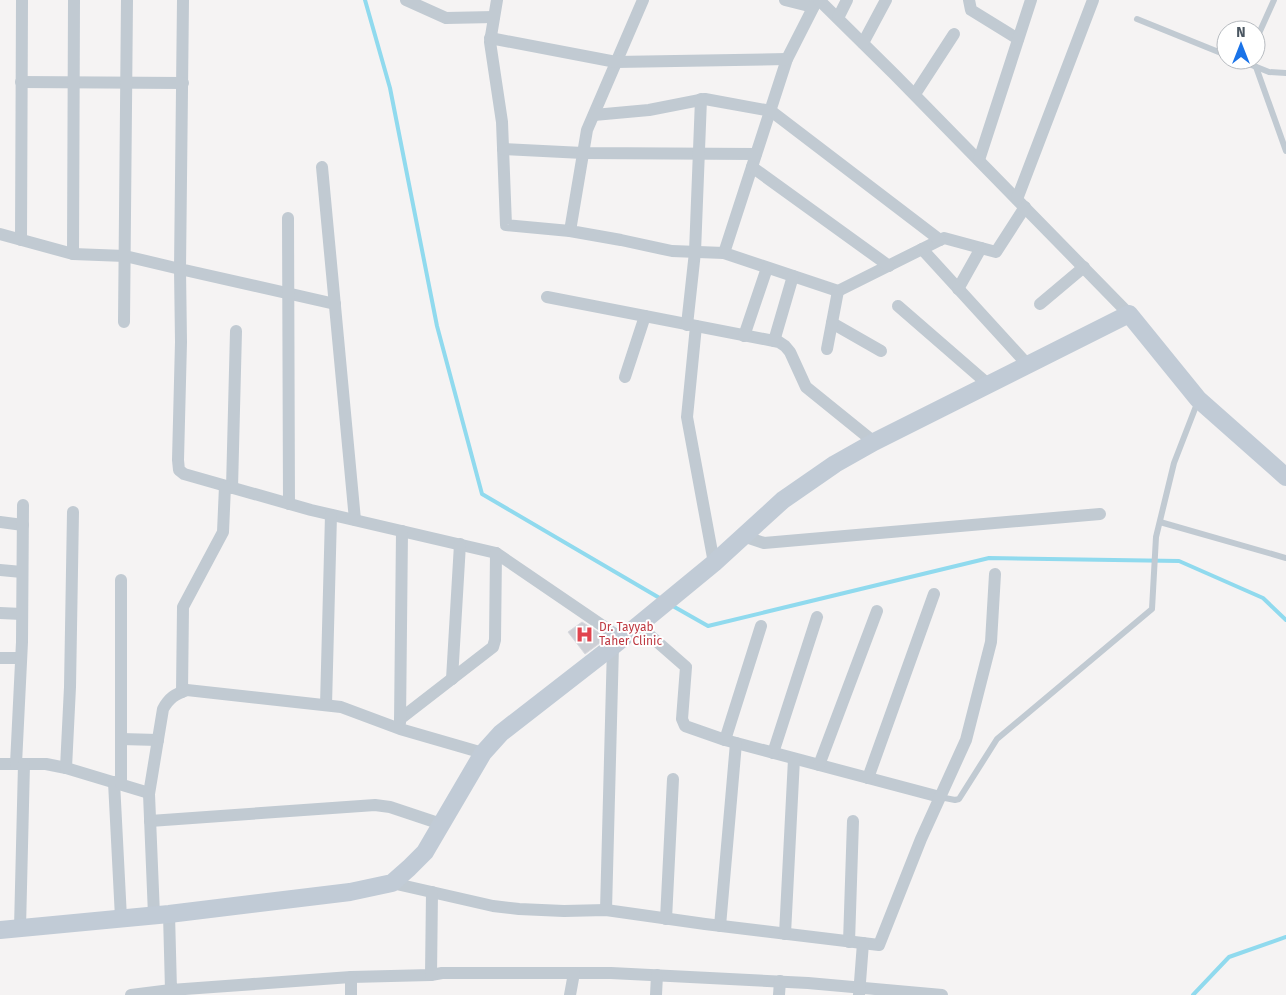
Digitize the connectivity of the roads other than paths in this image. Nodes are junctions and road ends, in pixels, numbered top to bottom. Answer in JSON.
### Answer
{"nodes":[{"id":1,"x":22,"y":0,"type":"edge"},
{"id":2,"x":74,"y":0,"type":"edge"},
{"id":3,"x":127,"y":0,"type":"edge"},
{"id":4,"x":183,"y":0,"type":"edge"},
{"id":5,"x":406,"y":0,"type":"edge"},
{"id":6,"x":497,"y":0,"type":"edge"},
{"id":7,"x":643,"y":0,"type":"edge"},
{"id":8,"x":784,"y":0,"type":"edge"},
{"id":9,"x":847,"y":0,"type":"edge"},
{"id":10,"x":886,"y":0,"type":"edge"},
{"id":11,"x":969,"y":0,"type":"edge"},
{"id":12,"x":1031,"y":0,"type":"edge"},
{"id":13,"x":1092,"y":0,"type":"edge"},
{"id":14,"x":1274,"y":0,"type":"edge"},
{"id":15,"x":816,"y":2,"type":"edge"},
{"id":16,"x":494,"y":17,"type":"junction"},
{"id":17,"x":838,"y":18,"type":"junction"},
{"id":18,"x":1136,"y":19,"type":"dead end"},
{"id":19,"x":1265,"y":20,"type":"edge"},
{"id":20,"x":954,"y":34,"type":"dead end"},
{"id":21,"x":490,"y":38,"type":"junction"},
{"id":22,"x":1018,"y":39,"type":"junction"},
{"id":23,"x":863,"y":43,"type":"junction"},
{"id":24,"x":1216,"y":51,"type":"edge"},
{"id":25,"x":787,"y":59,"type":"junction"},
{"id":26,"x":616,"y":62,"type":"junction"},
{"id":27,"x":1257,"y":70,"type":"edge"},
{"id":28,"x":1265,"y":70,"type":"edge"},
{"id":29,"x":1286,"y":73,"type":"edge"},
{"id":30,"x":21,"y":82,"type":"junction"},
{"id":31,"x":74,"y":82,"type":"junction"},
{"id":32,"x":126,"y":82,"type":"junction"},
{"id":33,"x":182,"y":83,"type":"junction"},
{"id":34,"x":915,"y":94,"type":"junction"},
{"id":35,"x":701,"y":99,"type":"junction"},
{"id":36,"x":771,"y":110,"type":"junction"},
{"id":37,"x":594,"y":115,"type":"junction"},
{"id":38,"x":503,"y":149,"type":"junction"},
{"id":39,"x":1286,"y":151,"type":"edge"},
{"id":40,"x":583,"y":153,"type":"junction"},
{"id":41,"x":700,"y":154,"type":"junction"},
{"id":42,"x":979,"y":160,"type":"junction"},
{"id":43,"x":754,"y":161,"type":"junction"},
{"id":44,"x":322,"y":167,"type":"dead end"},
{"id":45,"x":1021,"y":203,"type":"junction"},
{"id":46,"x":288,"y":218,"type":"dead end"},
{"id":47,"x":570,"y":231,"type":"junction"},
{"id":48,"x":0,"y":234,"type":"edge"},
{"id":49,"x":20,"y":240,"type":"junction"},
{"id":50,"x":940,"y":240,"type":"junction"},
{"id":51,"x":981,"y":248,"type":"junction"},
{"id":52,"x":922,"y":249,"type":"junction"},
{"id":53,"x":695,"y":252,"type":"junction"},
{"id":54,"x":724,"y":253,"type":"junction"},
{"id":55,"x":73,"y":254,"type":"junction"},
{"id":56,"x":125,"y":256,"type":"junction"},
{"id":57,"x":889,"y":266,"type":"junction"},
{"id":58,"x":1084,"y":267,"type":"junction"},
{"id":59,"x":767,"y":268,"type":"junction"},
{"id":60,"x":180,"y":269,"type":"junction"},
{"id":61,"x":793,"y":276,"type":"junction"},
{"id":62,"x":958,"y":289,"type":"junction"},
{"id":63,"x":838,"y":291,"type":"junction"},
{"id":64,"x":288,"y":293,"type":"junction"},
{"id":65,"x":547,"y":297,"type":"dead end"},
{"id":66,"x":334,"y":304,"type":"junction"},
{"id":67,"x":1040,"y":304,"type":"dead end"},
{"id":68,"x":898,"y":306,"type":"dead end"},
{"id":69,"x":1129,"y":314,"type":"junction"},
{"id":70,"x":645,"y":316,"type":"junction"},
{"id":71,"x":124,"y":322,"type":"dead end"},
{"id":72,"x":832,"y":323,"type":"junction"},
{"id":73,"x":692,"y":325,"type":"junction"},
{"id":74,"x":236,"y":331,"type":"dead end"},
{"id":75,"x":744,"y":336,"type":"junction"},
{"id":76,"x":774,"y":341,"type":"junction"},
{"id":77,"x":827,"y":349,"type":"dead end"},
{"id":78,"x":881,"y":351,"type":"dead end"},
{"id":79,"x":1027,"y":364,"type":"junction"},
{"id":80,"x":625,"y":376,"type":"dead end"},
{"id":81,"x":989,"y":385,"type":"junction"},
{"id":82,"x":1198,"y":400,"type":"junction"},
{"id":83,"x":874,"y":442,"type":"junction"},
{"id":84,"x":1286,"y":477,"type":"edge"},
{"id":85,"x":228,"y":487,"type":"junction"},
{"id":86,"x":289,"y":504,"type":"junction"},
{"id":87,"x":22,"y":505,"type":"dead end"},
{"id":88,"x":73,"y":512,"type":"dead end"},
{"id":89,"x":331,"y":514,"type":"junction"},
{"id":90,"x":1100,"y":514,"type":"dead end"},
{"id":91,"x":355,"y":520,"type":"junction"},
{"id":92,"x":0,"y":522,"type":"edge"},
{"id":93,"x":1160,"y":522,"type":"junction"},
{"id":94,"x":22,"y":525,"type":"junction"},
{"id":95,"x":402,"y":531,"type":"junction"},
{"id":96,"x":743,"y":536,"type":"junction"},
{"id":97,"x":460,"y":544,"type":"junction"},
{"id":98,"x":496,"y":552,"type":"junction"},
{"id":99,"x":1286,"y":558,"type":"edge"},
{"id":100,"x":714,"y":563,"type":"junction"},
{"id":101,"x":0,"y":570,"type":"edge"},
{"id":102,"x":22,"y":572,"type":"junction"},
{"id":103,"x":995,"y":574,"type":"dead end"},
{"id":104,"x":121,"y":580,"type":"dead end"},
{"id":105,"x":934,"y":594,"type":"dead end"},
{"id":106,"x":877,"y":611,"type":"dead end"},
{"id":107,"x":0,"y":613,"type":"edge"},
{"id":108,"x":22,"y":614,"type":"junction"},
{"id":109,"x":818,"y":617,"type":"dead end"},
{"id":110,"x":644,"y":620,"type":"junction"},
{"id":111,"x":761,"y":626,"type":"dead end"},
{"id":112,"x":617,"y":642,"type":"junction"},
{"id":113,"x":0,"y":658,"type":"edge"},
{"id":114,"x":22,"y":658,"type":"junction"},
{"id":115,"x":452,"y":679,"type":"junction"},
{"id":116,"x":182,"y":692,"type":"junction"},
{"id":117,"x":326,"y":706,"type":"junction"},
{"id":118,"x":400,"y":724,"type":"junction"},
{"id":119,"x":121,"y":739,"type":"junction"},
{"id":120,"x":158,"y":740,"type":"junction"},
{"id":121,"x":730,"y":742,"type":"junction"},
{"id":122,"x":483,"y":753,"type":"junction"},
{"id":123,"x":773,"y":753,"type":"junction"},
{"id":124,"x":794,"y":759,"type":"junction"},
{"id":125,"x":0,"y":764,"type":"edge"},
{"id":126,"x":20,"y":764,"type":"junction"},
{"id":127,"x":819,"y":765,"type":"junction"},
{"id":128,"x":66,"y":768,"type":"junction"},
{"id":129,"x":868,"y":778,"type":"junction"},
{"id":130,"x":673,"y":779,"type":"dead end"},
{"id":131,"x":117,"y":783,"type":"junction"},
{"id":132,"x":149,"y":793,"type":"junction"},
{"id":133,"x":940,"y":797,"type":"junction"},
{"id":134,"x":150,"y":821,"type":"junction"},
{"id":135,"x":852,"y":821,"type":"dead end"},
{"id":136,"x":441,"y":824,"type":"junction"},
{"id":137,"x":392,"y":883,"type":"junction"},
{"id":138,"x":432,"y":892,"type":"junction"},
{"id":139,"x":606,"y":910,"type":"junction"},
{"id":140,"x":162,"y":914,"type":"junction"},
{"id":141,"x":121,"y":918,"type":"junction"},
{"id":142,"x":666,"y":919,"type":"junction"},
{"id":143,"x":720,"y":926,"type":"junction"},
{"id":144,"x":20,"y":928,"type":"junction"},
{"id":145,"x":0,"y":930,"type":"edge"},
{"id":146,"x":785,"y":934,"type":"junction"},
{"id":147,"x":849,"y":942,"type":"junction"},
{"id":148,"x":863,"y":943,"type":"junction"},
{"id":149,"x":574,"y":973,"type":"junction"},
{"id":150,"x":431,"y":975,"type":"junction"},
{"id":151,"x":657,"y":975,"type":"junction"},
{"id":152,"x":350,"y":977,"type":"junction"},
{"id":153,"x":780,"y":981,"type":"junction"},
{"id":154,"x":859,"y":991,"type":"edge"},
{"id":155,"x":171,"y":993,"type":"edge"},
{"id":156,"x":910,"y":994,"type":"edge"},
{"id":157,"x":131,"y":995,"type":"edge"},
{"id":158,"x":351,"y":995,"type":"edge"},
{"id":159,"x":570,"y":995,"type":"edge"},
{"id":160,"x":656,"y":995,"type":"edge"},
{"id":161,"x":779,"y":995,"type":"edge"},
{"id":162,"x":942,"y":995,"type":"edge"}],
"edges":[{"from":1,"to":30,"type":"street"},
{"from":2,"to":31,"type":"street"},
{"from":3,"to":32,"type":"street"},
{"from":4,"to":33,"type":"street"},
{"from":5,"to":16,"type":"street"},
{"from":6,"to":16,"type":"street"},
{"from":7,"to":26,"type":"street"},
{"from":8,"to":15,"type":"street"},
{"from":9,"to":17,"type":"street"},
{"from":10,"to":23,"type":"street"},
{"from":11,"to":22,"type":"street"},
{"from":12,"to":22,"type":"street"},
{"from":13,"to":45,"type":"street"},
{"from":14,"to":19,"type":"lane"},
{"from":15,"to":17,"type":"street"},
{"from":15,"to":25,"type":"street"},
{"from":16,"to":21,"type":"street"},
{"from":17,"to":23,"type":"street"},
{"from":18,"to":24,"type":"lane"},
{"from":20,"to":34,"type":"street"},
{"from":21,"to":26,"type":"street"},
{"from":21,"to":38,"type":"street"},
{"from":22,"to":42,"type":"street"},
{"from":23,"to":34,"type":"street"},
{"from":25,"to":26,"type":"street"},
{"from":25,"to":36,"type":"street"},
{"from":26,"to":37,"type":"street"},
{"from":27,"to":39,"type":"lane"},
{"from":28,"to":29,"type":"lane"},
{"from":30,"to":31,"type":"street"},
{"from":30,"to":49,"type":"street"},
{"from":31,"to":32,"type":"street"},
{"from":31,"to":55,"type":"street"},
{"from":32,"to":33,"type":"street"},
{"from":32,"to":56,"type":"street"},
{"from":33,"to":60,"type":"street"},
{"from":34,"to":42,"type":"street"},
{"from":35,"to":36,"type":"street"},
{"from":35,"to":37,"type":"street"},
{"from":35,"to":41,"type":"street"},
{"from":36,"to":43,"type":"street"},
{"from":36,"to":50,"type":"street"},
{"from":37,"to":40,"type":"street"},
{"from":38,"to":40,"type":"street"},
{"from":38,"to":47,"type":"street"},
{"from":40,"to":41,"type":"street"},
{"from":40,"to":47,"type":"street"},
{"from":41,"to":43,"type":"street"},
{"from":41,"to":53,"type":"street"},
{"from":42,"to":45,"type":"street"},
{"from":43,"to":54,"type":"street"},
{"from":43,"to":57,"type":"street"},
{"from":44,"to":66,"type":"street"},
{"from":45,"to":51,"type":"street"},
{"from":45,"to":58,"type":"street"},
{"from":46,"to":64,"type":"street"},
{"from":47,"to":53,"type":"street"},
{"from":48,"to":49,"type":"street"},
{"from":49,"to":55,"type":"street"},
{"from":50,"to":51,"type":"street"},
{"from":50,"to":52,"type":"street"},
{"from":51,"to":62,"type":"street"},
{"from":52,"to":57,"type":"street"},
{"from":52,"to":62,"type":"street"},
{"from":53,"to":54,"type":"street"},
{"from":53,"to":73,"type":"street"},
{"from":54,"to":59,"type":"street"},
{"from":55,"to":56,"type":"street"},
{"from":56,"to":60,"type":"street"},
{"from":56,"to":71,"type":"street"},
{"from":57,"to":63,"type":"street"},
{"from":58,"to":67,"type":"street"},
{"from":58,"to":69,"type":"street"},
{"from":59,"to":61,"type":"street"},
{"from":59,"to":75,"type":"street"},
{"from":60,"to":64,"type":"street"},
{"from":60,"to":85,"type":"street"},
{"from":61,"to":63,"type":"street"},
{"from":61,"to":76,"type":"street"},
{"from":62,"to":79,"type":"street"},
{"from":63,"to":72,"type":"street"},
{"from":64,"to":66,"type":"street"},
{"from":64,"to":86,"type":"street"},
{"from":65,"to":70,"type":"street"},
{"from":66,"to":91,"type":"street"},
{"from":68,"to":81,"type":"street"},
{"from":69,"to":79,"type":"street"},
{"from":69,"to":82,"type":"street"},
{"from":70,"to":73,"type":"street"},
{"from":70,"to":80,"type":"street"},
{"from":72,"to":77,"type":"street"},
{"from":72,"to":78,"type":"street"},
{"from":73,"to":75,"type":"street"},
{"from":73,"to":100,"type":"street"},
{"from":74,"to":85,"type":"street"},
{"from":75,"to":76,"type":"street"},
{"from":76,"to":83,"type":"street"},
{"from":79,"to":81,"type":"street"},
{"from":81,"to":83,"type":"street"},
{"from":82,"to":84,"type":"street"},
{"from":82,"to":93,"type":"lane"},
{"from":83,"to":96,"type":"street"},
{"from":85,"to":86,"type":"street"},
{"from":85,"to":116,"type":"street"},
{"from":86,"to":89,"type":"street"},
{"from":87,"to":94,"type":"street"},
{"from":88,"to":128,"type":"street"},
{"from":89,"to":91,"type":"street"},
{"from":89,"to":117,"type":"street"},
{"from":90,"to":96,"type":"street"},
{"from":91,"to":95,"type":"street"},
{"from":92,"to":94,"type":"street"},
{"from":93,"to":99,"type":"lane"},
{"from":93,"to":133,"type":"lane"},
{"from":94,"to":102,"type":"street"},
{"from":95,"to":97,"type":"street"},
{"from":95,"to":118,"type":"street"},
{"from":96,"to":100,"type":"street"},
{"from":97,"to":98,"type":"street"},
{"from":97,"to":115,"type":"street"},
{"from":98,"to":112,"type":"street"},
{"from":98,"to":115,"type":"street"},
{"from":100,"to":110,"type":"street"},
{"from":101,"to":102,"type":"street"},
{"from":102,"to":108,"type":"street"},
{"from":103,"to":133,"type":"street"},
{"from":104,"to":119,"type":"street"},
{"from":105,"to":129,"type":"street"},
{"from":106,"to":127,"type":"street"},
{"from":107,"to":108,"type":"street"},
{"from":108,"to":114,"type":"street"},
{"from":109,"to":123,"type":"street"},
{"from":110,"to":112,"type":"street"},
{"from":110,"to":121,"type":"street"},
{"from":111,"to":121,"type":"street"},
{"from":112,"to":122,"type":"street"},
{"from":112,"to":139,"type":"street"},
{"from":113,"to":114,"type":"street"},
{"from":114,"to":126,"type":"street"},
{"from":115,"to":118,"type":"street"},
{"from":116,"to":117,"type":"street"},
{"from":116,"to":120,"type":"street"},
{"from":117,"to":118,"type":"street"},
{"from":118,"to":122,"type":"street"},
{"from":119,"to":120,"type":"street"},
{"from":119,"to":131,"type":"street"},
{"from":120,"to":132,"type":"street"},
{"from":121,"to":123,"type":"street"},
{"from":121,"to":143,"type":"street"},
{"from":122,"to":136,"type":"street"},
{"from":123,"to":124,"type":"street"},
{"from":124,"to":127,"type":"street"},
{"from":124,"to":146,"type":"street"},
{"from":125,"to":126,"type":"street"},
{"from":126,"to":128,"type":"street"},
{"from":126,"to":144,"type":"street"},
{"from":127,"to":129,"type":"street"},
{"from":128,"to":131,"type":"street"},
{"from":129,"to":133,"type":"street"},
{"from":130,"to":142,"type":"street"},
{"from":131,"to":132,"type":"street"},
{"from":131,"to":141,"type":"street"},
{"from":132,"to":134,"type":"street"},
{"from":133,"to":148,"type":"street"},
{"from":134,"to":136,"type":"street"},
{"from":134,"to":140,"type":"street"},
{"from":135,"to":147,"type":"street"},
{"from":136,"to":137,"type":"street"},
{"from":137,"to":138,"type":"street"},
{"from":137,"to":140,"type":"street"},
{"from":138,"to":139,"type":"street"},
{"from":138,"to":150,"type":"street"},
{"from":139,"to":142,"type":"street"},
{"from":140,"to":141,"type":"street"},
{"from":140,"to":155,"type":"street"},
{"from":141,"to":144,"type":"street"},
{"from":142,"to":143,"type":"street"},
{"from":143,"to":146,"type":"street"},
{"from":144,"to":145,"type":"street"},
{"from":146,"to":147,"type":"street"},
{"from":147,"to":148,"type":"street"},
{"from":148,"to":154,"type":"street"},
{"from":149,"to":150,"type":"street"},
{"from":149,"to":151,"type":"street"},
{"from":149,"to":159,"type":"street"},
{"from":150,"to":152,"type":"street"},
{"from":151,"to":153,"type":"street"},
{"from":151,"to":160,"type":"street"},
{"from":152,"to":155,"type":"street"},
{"from":152,"to":158,"type":"street"},
{"from":153,"to":154,"type":"street"},
{"from":153,"to":161,"type":"street"},
{"from":154,"to":156,"type":"street"},
{"from":155,"to":157,"type":"street"},
{"from":156,"to":162,"type":"street"}]}
